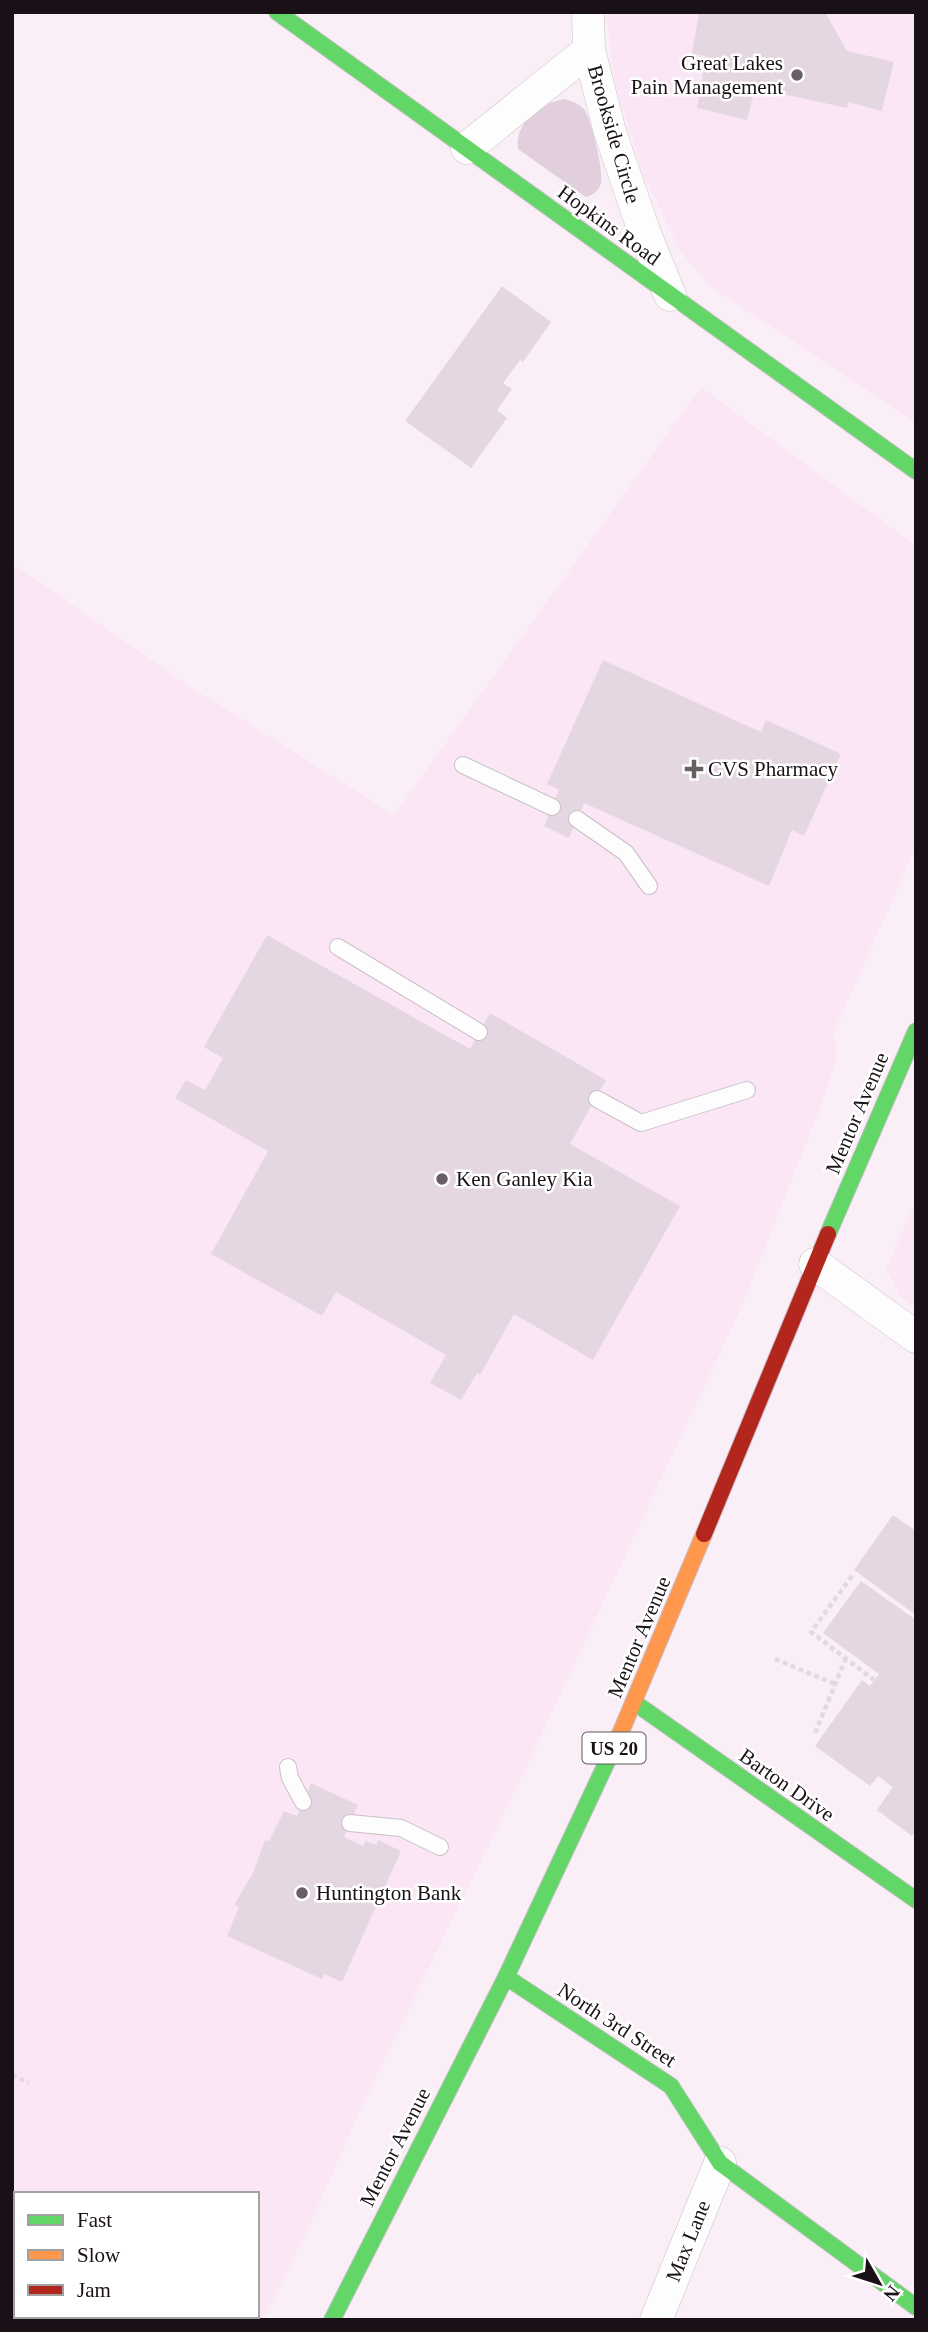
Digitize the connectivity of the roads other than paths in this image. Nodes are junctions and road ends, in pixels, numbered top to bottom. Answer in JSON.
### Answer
{"nodes":[{"id":1,"x":277,"y":12,"type":"edge"},
{"id":2,"x":588,"y":12,"type":"edge"},
{"id":3,"x":589,"y":50,"type":"junction"},
{"id":4,"x":467,"y":148,"type":"junction"},
{"id":5,"x":670,"y":295,"type":"junction"},
{"id":6,"x":916,"y":471,"type":"edge"},
{"id":7,"x":463,"y":765,"type":"dead end"},
{"id":8,"x":552,"y":807,"type":"dead end"},
{"id":9,"x":577,"y":819,"type":"dead end"},
{"id":10,"x":649,"y":887,"type":"dead end"},
{"id":11,"x":338,"y":947,"type":"dead end"},
{"id":12,"x":916,"y":1031,"type":"edge"},
{"id":13,"x":479,"y":1032,"type":"dead end"},
{"id":14,"x":747,"y":1090,"type":"dead end"},
{"id":15,"x":597,"y":1099,"type":"dead end"},
{"id":16,"x":815,"y":1264,"type":"junction"},
{"id":17,"x":916,"y":1337,"type":"edge"},
{"id":18,"x":635,"y":1703,"type":"junction"},
{"id":19,"x":288,"y":1766,"type":"dead end"},
{"id":20,"x":303,"y":1802,"type":"dead end"},
{"id":21,"x":350,"y":1823,"type":"dead end"},
{"id":22,"x":440,"y":1847,"type":"dead end"},
{"id":23,"x":916,"y":1900,"type":"edge"},
{"id":24,"x":506,"y":1977,"type":"junction"},
{"id":25,"x":720,"y":2163,"type":"junction"},
{"id":26,"x":916,"y":2307,"type":"edge"},
{"id":27,"x":332,"y":2320,"type":"edge"},
{"id":28,"x":656,"y":2320,"type":"edge"}],
"edges":[{"from":1,"to":4,"type":"street","name":"Hopkins Road"},
{"from":2,"to":3,"type":"street","name":"Brookside Circle"},
{"from":3,"to":4,"type":"street","name":"Brookside Circle"},
{"from":3,"to":5,"type":"street","name":"Brookside Circle"},
{"from":4,"to":5,"type":"street","name":"Hopkins Road"},
{"from":5,"to":6,"type":"street","name":"Hopkins Road"},
{"from":7,"to":8,"type":"lane"},
{"from":9,"to":10,"type":"lane"},
{"from":11,"to":13,"type":"lane"},
{"from":12,"to":16,"type":"street","name":"Mentor Avenue","number":"US 20"},
{"from":14,"to":15,"type":"lane"},
{"from":16,"to":17,"type":"street"},
{"from":16,"to":18,"type":"street","name":"Mentor Avenue","number":"US 20"},
{"from":18,"to":23,"type":"street","name":"Barton Drive"},
{"from":18,"to":24,"type":"street","name":"Mentor Avenue","number":"US 20"},
{"from":19,"to":20,"type":"lane"},
{"from":21,"to":22,"type":"lane"},
{"from":24,"to":25,"type":"street","name":"North 3rd Street"},
{"from":24,"to":27,"type":"street","name":"Mentor Avenue","number":"US 20"},
{"from":25,"to":26,"type":"street","name":"North 3rd Street"},
{"from":25,"to":28,"type":"street","name":"Max Lane"}]}
